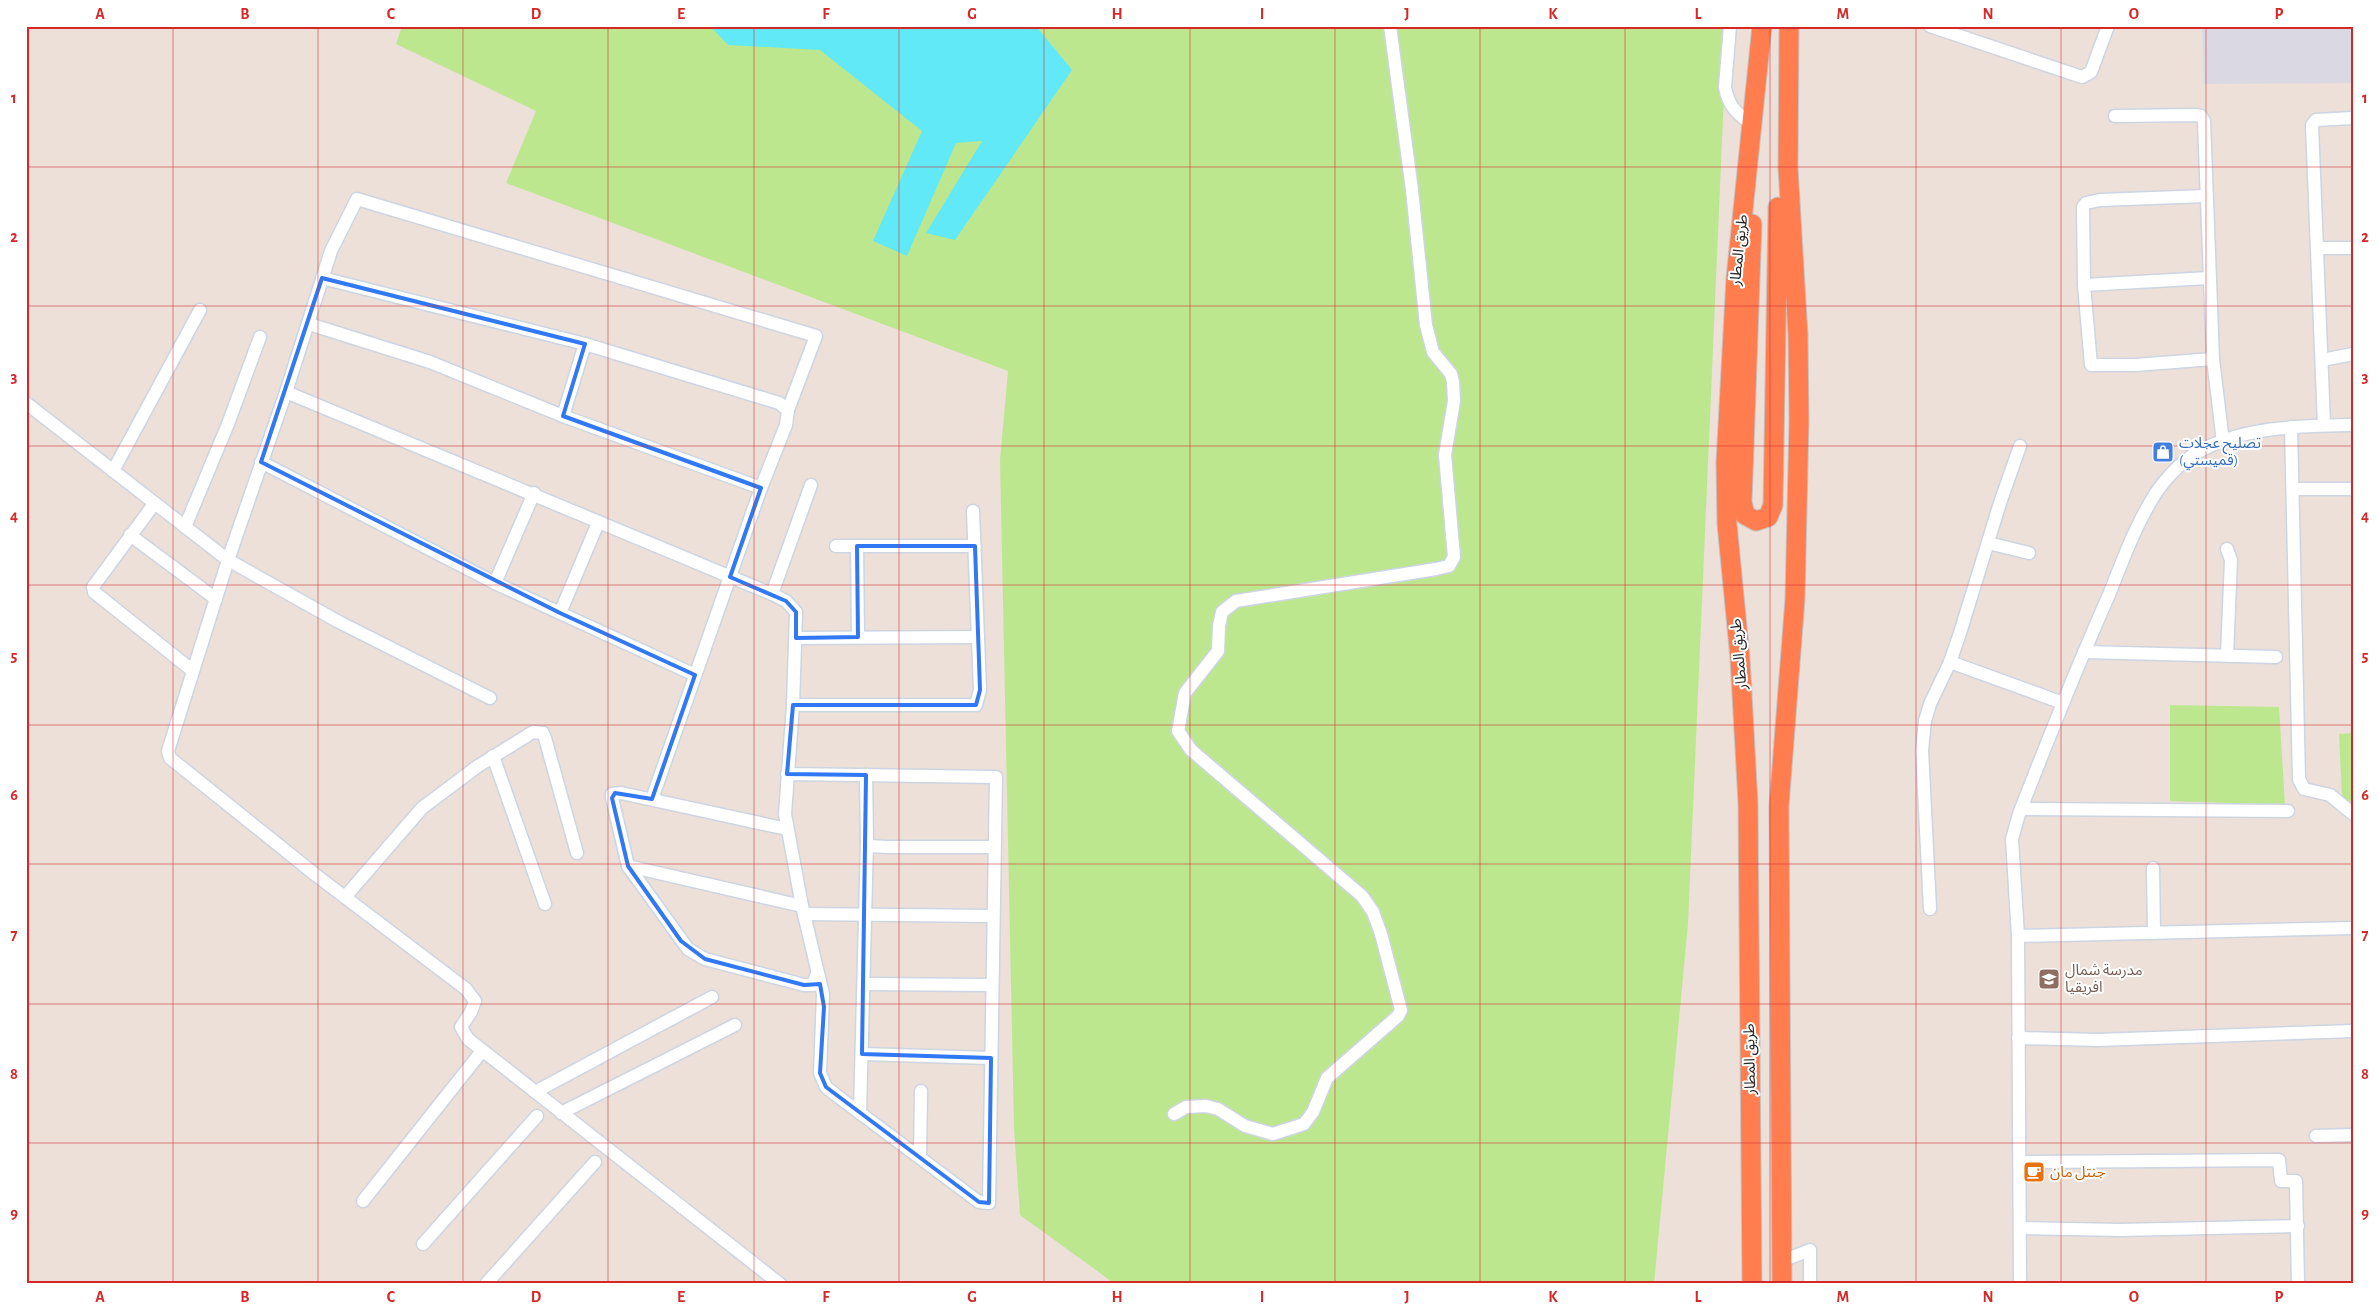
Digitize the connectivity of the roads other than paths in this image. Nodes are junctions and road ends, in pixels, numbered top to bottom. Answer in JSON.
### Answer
{"nodes":[{"id":1,"x":1390,"y":26,"type":"edge"},
{"id":2,"x":1730,"y":26,"type":"edge"},
{"id":3,"x":1762,"y":26,"type":"edge"},
{"id":4,"x":1789,"y":26,"type":"edge"},
{"id":5,"x":1930,"y":26,"type":"edge"},
{"id":6,"x":2108,"y":26,"type":"edge"},
{"id":7,"x":1760,"y":53,"type":"junction"},
{"id":8,"x":2115,"y":116,"type":"dead end"},
{"id":9,"x":2353,"y":118,"type":"edge"},
{"id":10,"x":1750,"y":123,"type":"junction"},
{"id":11,"x":2206,"y":196,"type":"junction"},
{"id":12,"x":2318,"y":248,"type":"junction"},
{"id":13,"x":2353,"y":248,"type":"edge"},
{"id":14,"x":322,"y":278,"type":"junction"},
{"id":15,"x":2209,"y":278,"type":"junction"},
{"id":16,"x":2084,"y":285,"type":"junction"},
{"id":17,"x":200,"y":310,"type":"dead end"},
{"id":18,"x":309,"y":324,"type":"junction"},
{"id":19,"x":260,"y":337,"type":"dead end"},
{"id":20,"x":585,"y":344,"type":"junction"},
{"id":21,"x":2353,"y":354,"type":"edge"},
{"id":22,"x":2214,"y":359,"type":"junction"},
{"id":23,"x":2322,"y":360,"type":"junction"},
{"id":24,"x":286,"y":392,"type":"junction"},
{"id":25,"x":26,"y":403,"type":"edge"},
{"id":26,"x":788,"y":410,"type":"junction"},
{"id":27,"x":563,"y":416,"type":"junction"},
{"id":28,"x":2324,"y":425,"type":"junction"},
{"id":29,"x":2353,"y":425,"type":"edge"},
{"id":30,"x":2291,"y":427,"type":"junction"},
{"id":31,"x":2223,"y":442,"type":"junction"},
{"id":32,"x":2020,"y":446,"type":"dead end"},
{"id":33,"x":261,"y":462,"type":"junction"},
{"id":34,"x":113,"y":471,"type":"junction"},
{"id":35,"x":811,"y":485,"type":"dead end"},
{"id":36,"x":761,"y":488,"type":"junction"},
{"id":37,"x":2292,"y":489,"type":"junction"},
{"id":38,"x":2353,"y":489,"type":"edge"},
{"id":39,"x":534,"y":493,"type":"junction"},
{"id":40,"x":154,"y":504,"type":"junction"},
{"id":41,"x":974,"y":511,"type":"dead end"},
{"id":42,"x":598,"y":523,"type":"junction"},
{"id":43,"x":185,"y":527,"type":"junction"},
{"id":44,"x":130,"y":536,"type":"junction"},
{"id":45,"x":1988,"y":543,"type":"junction"},
{"id":46,"x":836,"y":546,"type":"dead end"},
{"id":47,"x":857,"y":546,"type":"junction"},
{"id":48,"x":975,"y":546,"type":"junction"},
{"id":49,"x":2227,"y":549,"type":"dead end"},
{"id":50,"x":2029,"y":554,"type":"dead end"},
{"id":51,"x":228,"y":560,"type":"junction"},
{"id":52,"x":730,"y":576,"type":"junction"},
{"id":53,"x":495,"y":583,"type":"junction"},
{"id":54,"x":772,"y":594,"type":"junction"},
{"id":55,"x":216,"y":599,"type":"junction"},
{"id":56,"x":560,"y":613,"type":"junction"},
{"id":57,"x":858,"y":636,"type":"junction"},
{"id":58,"x":978,"y":637,"type":"junction"},
{"id":59,"x":796,"y":638,"type":"junction"},
{"id":60,"x":2084,"y":652,"type":"junction"},
{"id":61,"x":2227,"y":655,"type":"junction"},
{"id":62,"x":2276,"y":657,"type":"dead end"},
{"id":63,"x":1950,"y":662,"type":"junction"},
{"id":64,"x":193,"y":671,"type":"junction"},
{"id":65,"x":695,"y":675,"type":"junction"},
{"id":66,"x":490,"y":698,"type":"dead end"},
{"id":67,"x":2063,"y":704,"type":"junction"},
{"id":68,"x":793,"y":705,"type":"junction"},
{"id":69,"x":492,"y":756,"type":"junction"},
{"id":70,"x":787,"y":774,"type":"junction"},
{"id":71,"x":866,"y":775,"type":"junction"},
{"id":72,"x":652,"y":799,"type":"junction"},
{"id":73,"x":2021,"y":809,"type":"junction"},
{"id":74,"x":2288,"y":811,"type":"dead end"},
{"id":75,"x":2353,"y":814,"type":"edge"},
{"id":76,"x":788,"y":829,"type":"junction"},
{"id":77,"x":867,"y":840,"type":"junction"},
{"id":78,"x":994,"y":846,"type":"junction"},
{"id":79,"x":578,"y":853,"type":"dead end"},
{"id":80,"x":628,"y":866,"type":"junction"},
{"id":81,"x":2153,"y":868,"type":"dead end"},
{"id":82,"x":345,"y":897,"type":"junction"},
{"id":83,"x":545,"y":904,"type":"dead end"},
{"id":84,"x":1930,"y":908,"type":"dead end"},
{"id":85,"x":803,"y":910,"type":"junction"},
{"id":86,"x":866,"y":915,"type":"junction"},
{"id":87,"x":993,"y":916,"type":"junction"},
{"id":88,"x":2353,"y":928,"type":"edge"},
{"id":89,"x":2154,"y":933,"type":"junction"},
{"id":90,"x":2018,"y":936,"type":"junction"},
{"id":91,"x":817,"y":973,"type":"junction"},
{"id":92,"x":864,"y":984,"type":"junction"},
{"id":93,"x":992,"y":985,"type":"junction"},
{"id":94,"x":712,"y":997,"type":"dead end"},
{"id":95,"x":735,"y":1025,"type":"dead end"},
{"id":96,"x":2353,"y":1032,"type":"edge"},
{"id":97,"x":2018,"y":1038,"type":"junction"},
{"id":98,"x":482,"y":1051,"type":"junction"},
{"id":99,"x":862,"y":1054,"type":"junction"},
{"id":100,"x":991,"y":1058,"type":"junction"},
{"id":101,"x":921,"y":1091,"type":"dead end"},
{"id":102,"x":535,"y":1092,"type":"junction"},
{"id":103,"x":561,"y":1112,"type":"junction"},
{"id":104,"x":860,"y":1113,"type":"junction"},
{"id":105,"x":1174,"y":1114,"type":"dead end"},
{"id":106,"x":538,"y":1116,"type":"dead end"},
{"id":107,"x":2353,"y":1135,"type":"edge"},
{"id":108,"x":2316,"y":1136,"type":"dead end"},
{"id":109,"x":920,"y":1158,"type":"junction"},
{"id":110,"x":595,"y":1162,"type":"dead end"},
{"id":111,"x":2020,"y":1162,"type":"junction"},
{"id":112,"x":364,"y":1201,"type":"dead end"},
{"id":113,"x":2298,"y":1226,"type":"junction"},
{"id":114,"x":2020,"y":1228,"type":"junction"},
{"id":115,"x":423,"y":1244,"type":"dead end"},
{"id":116,"x":1782,"y":1261,"type":"junction"},
{"id":117,"x":486,"y":1284,"type":"edge"},
{"id":118,"x":780,"y":1284,"type":"edge"},
{"id":119,"x":1752,"y":1284,"type":"edge"},
{"id":120,"x":1782,"y":1284,"type":"edge"},
{"id":121,"x":1810,"y":1284,"type":"edge"},
{"id":122,"x":2020,"y":1284,"type":"edge"},
{"id":123,"x":2298,"y":1284,"type":"edge"}],
"edges":[{"from":1,"to":105,"type":"street"},
{"from":2,"to":10,"type":"street"},
{"from":3,"to":7,"type":"highway","name":"طريق المطار"},
{"from":4,"to":7,"type":"highway"},
{"from":4,"to":116,"type":"highway","name":"طريق المطار"},
{"from":5,"to":6,"type":"street"},
{"from":7,"to":10,"type":"highway","name":"طريق المطار"},
{"from":8,"to":11,"type":"street"},
{"from":9,"to":12,"type":"street"},
{"from":10,"to":119,"type":"highway","name":"طريق المطار"},
{"from":11,"to":15,"type":"street"},
{"from":11,"to":16,"type":"street"},
{"from":12,"to":13,"type":"street"},
{"from":12,"to":23,"type":"street"},
{"from":14,"to":18,"type":"street"},
{"from":14,"to":20,"type":"street"},
{"from":14,"to":26,"type":"street"},
{"from":15,"to":16,"type":"street"},
{"from":15,"to":22,"type":"street"},
{"from":16,"to":22,"type":"street"},
{"from":17,"to":34,"type":"street"},
{"from":18,"to":24,"type":"street"},
{"from":18,"to":27,"type":"street"},
{"from":19,"to":43,"type":"street"},
{"from":20,"to":26,"type":"street"},
{"from":20,"to":27,"type":"street"},
{"from":21,"to":23,"type":"street"},
{"from":22,"to":31,"type":"street"},
{"from":23,"to":28,"type":"street"},
{"from":24,"to":33,"type":"street"},
{"from":24,"to":39,"type":"street"},
{"from":25,"to":34,"type":"street"},
{"from":26,"to":36,"type":"street"},
{"from":27,"to":36,"type":"street"},
{"from":28,"to":29,"type":"street"},
{"from":28,"to":30,"type":"street"},
{"from":30,"to":31,"type":"street"},
{"from":30,"to":37,"type":"street"},
{"from":31,"to":60,"type":"street"},
{"from":32,"to":45,"type":"street"},
{"from":33,"to":51,"type":"street"},
{"from":33,"to":53,"type":"street"},
{"from":34,"to":40,"type":"street"},
{"from":35,"to":54,"type":"street"},
{"from":36,"to":52,"type":"street"},
{"from":37,"to":38,"type":"street"},
{"from":37,"to":75,"type":"street"},
{"from":39,"to":42,"type":"street"},
{"from":39,"to":53,"type":"street"},
{"from":40,"to":43,"type":"street"},
{"from":40,"to":44,"type":"street"},
{"from":41,"to":48,"type":"street"},
{"from":42,"to":52,"type":"street"},
{"from":42,"to":56,"type":"street"},
{"from":43,"to":51,"type":"street"},
{"from":44,"to":55,"type":"street"},
{"from":44,"to":64,"type":"street"},
{"from":45,"to":50,"type":"street"},
{"from":45,"to":63,"type":"street"},
{"from":46,"to":47,"type":"street"},
{"from":47,"to":48,"type":"street"},
{"from":47,"to":57,"type":"street"},
{"from":48,"to":58,"type":"street"},
{"from":49,"to":61,"type":"street"},
{"from":51,"to":55,"type":"street"},
{"from":51,"to":66,"type":"street"},
{"from":52,"to":54,"type":"street"},
{"from":52,"to":65,"type":"street"},
{"from":53,"to":56,"type":"street"},
{"from":54,"to":59,"type":"street"},
{"from":55,"to":64,"type":"street"},
{"from":56,"to":65,"type":"street"},
{"from":57,"to":58,"type":"street"},
{"from":57,"to":59,"type":"street"},
{"from":58,"to":68,"type":"street"},
{"from":59,"to":68,"type":"street"},
{"from":60,"to":61,"type":"street"},
{"from":60,"to":67,"type":"street"},
{"from":61,"to":62,"type":"street"},
{"from":63,"to":67,"type":"street"},
{"from":63,"to":84,"type":"street"},
{"from":64,"to":82,"type":"street"},
{"from":65,"to":72,"type":"street"},
{"from":67,"to":73,"type":"street"},
{"from":68,"to":70,"type":"street"},
{"from":69,"to":79,"type":"street"},
{"from":69,"to":82,"type":"street"},
{"from":69,"to":83,"type":"street"},
{"from":70,"to":71,"type":"street"},
{"from":70,"to":76,"type":"street"},
{"from":71,"to":77,"type":"street"},
{"from":71,"to":78,"type":"street"},
{"from":72,"to":76,"type":"street"},
{"from":72,"to":80,"type":"street"},
{"from":73,"to":74,"type":"street"},
{"from":73,"to":90,"type":"street"},
{"from":76,"to":85,"type":"street"},
{"from":77,"to":78,"type":"street"},
{"from":77,"to":86,"type":"street"},
{"from":78,"to":87,"type":"street"},
{"from":80,"to":85,"type":"street"},
{"from":80,"to":91,"type":"street"},
{"from":81,"to":89,"type":"street"},
{"from":82,"to":98,"type":"street"},
{"from":85,"to":86,"type":"street"},
{"from":85,"to":91,"type":"street"},
{"from":86,"to":87,"type":"street"},
{"from":86,"to":92,"type":"street"},
{"from":87,"to":93,"type":"street"},
{"from":88,"to":89,"type":"street"},
{"from":89,"to":90,"type":"street"},
{"from":90,"to":97,"type":"street"},
{"from":91,"to":104,"type":"street"},
{"from":92,"to":93,"type":"street"},
{"from":92,"to":99,"type":"street"},
{"from":93,"to":100,"type":"street"},
{"from":94,"to":102,"type":"street"},
{"from":95,"to":103,"type":"street"},
{"from":96,"to":97,"type":"street"},
{"from":97,"to":111,"type":"street"},
{"from":98,"to":102,"type":"street"},
{"from":98,"to":112,"type":"street"},
{"from":99,"to":100,"type":"street"},
{"from":99,"to":104,"type":"street"},
{"from":100,"to":109,"type":"street"},
{"from":101,"to":109,"type":"street"},
{"from":102,"to":103,"type":"street"},
{"from":103,"to":118,"type":"street"},
{"from":104,"to":109,"type":"street"},
{"from":106,"to":115,"type":"street"},
{"from":107,"to":108,"type":"street"},
{"from":110,"to":117,"type":"street"},
{"from":111,"to":113,"type":"street"},
{"from":111,"to":114,"type":"street"},
{"from":113,"to":114,"type":"street"},
{"from":113,"to":123,"type":"street"},
{"from":114,"to":122,"type":"street"},
{"from":116,"to":120,"type":"highway","name":"طريق المطار"},
{"from":116,"to":121,"type":"street"}]}
